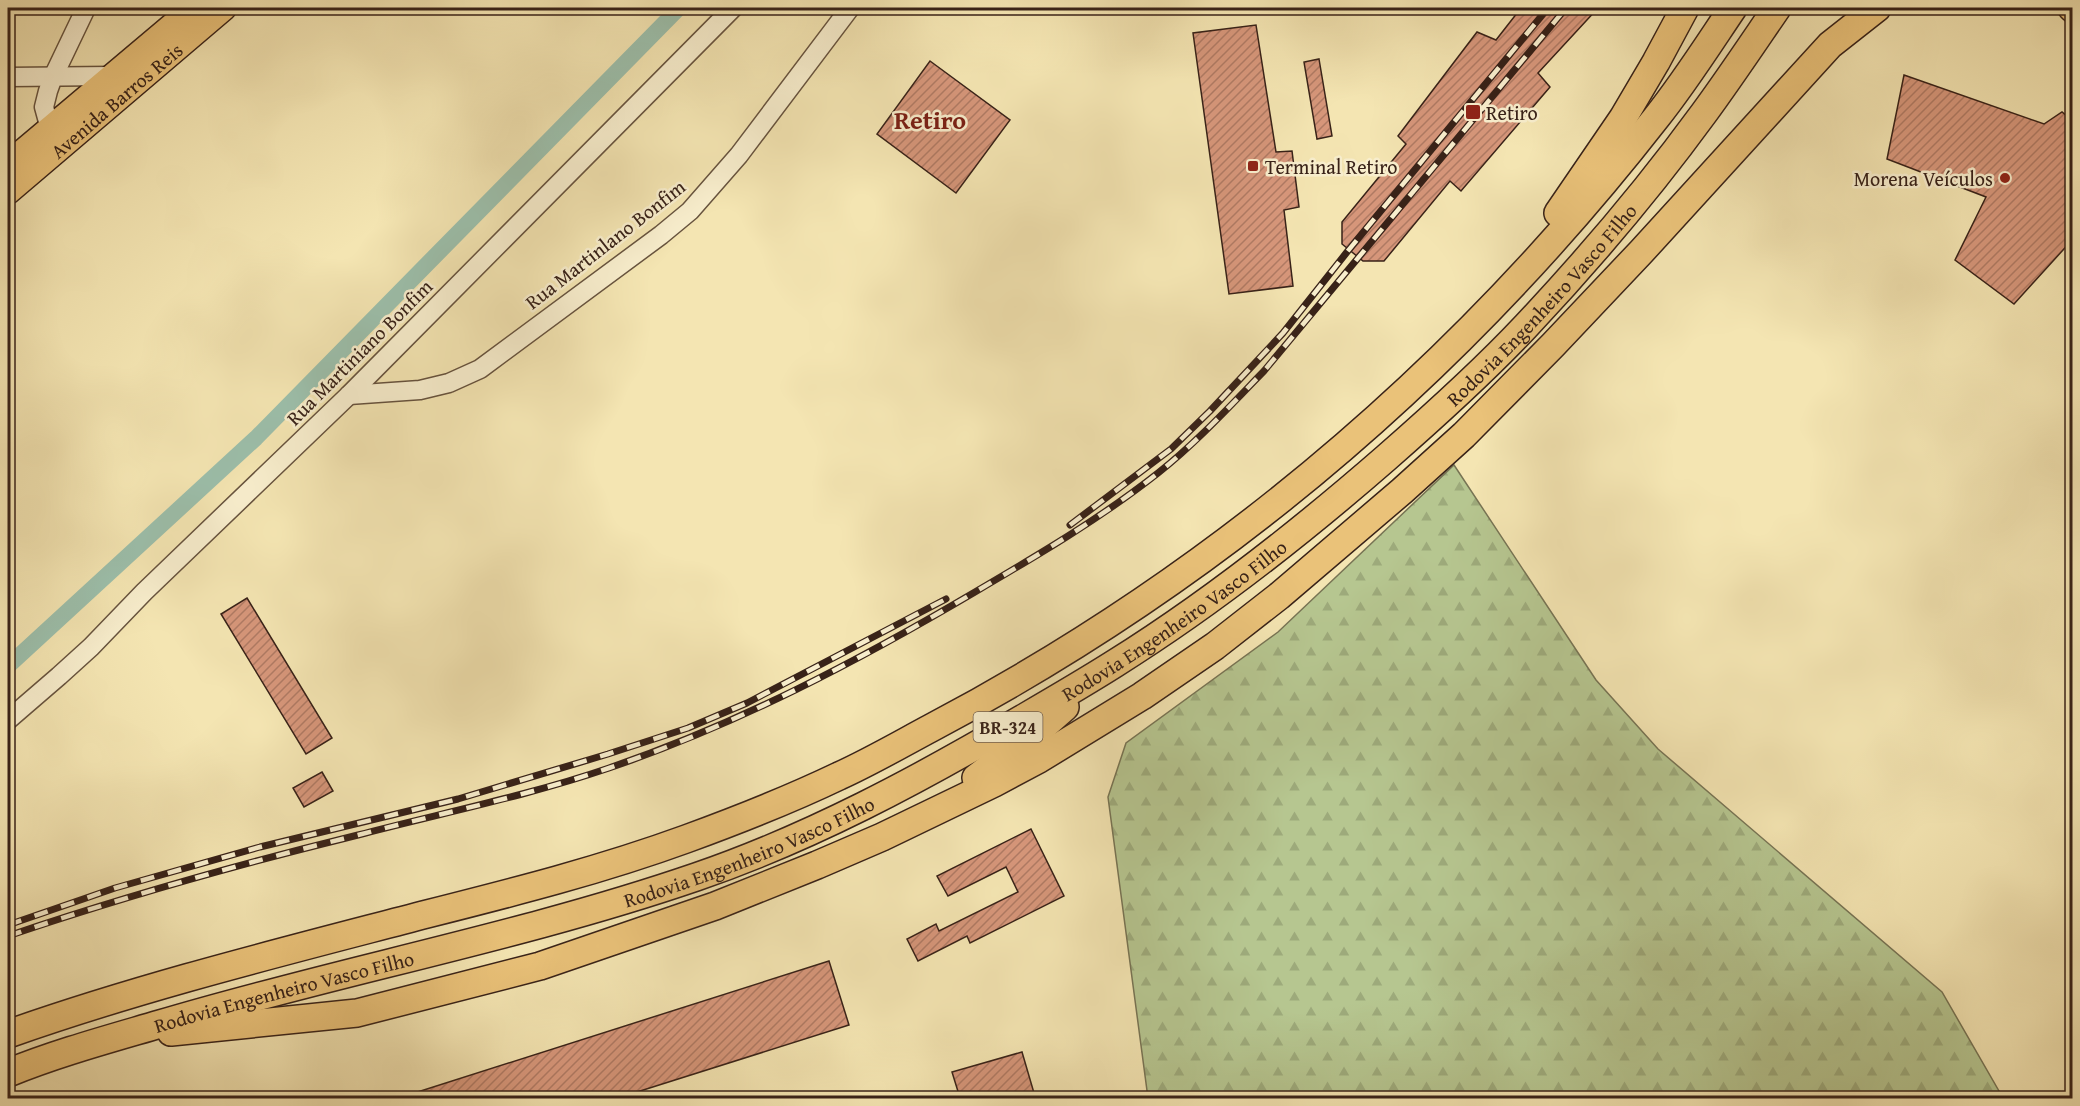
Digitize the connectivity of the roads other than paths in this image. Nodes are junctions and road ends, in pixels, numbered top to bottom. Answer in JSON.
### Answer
{"nodes":[{"id":1,"x":86,"y":8,"type":"edge"},
{"id":2,"x":193,"y":8,"type":"edge"},
{"id":3,"x":224,"y":8,"type":"edge"},
{"id":4,"x":733,"y":8,"type":"edge"},
{"id":5,"x":850,"y":8,"type":"edge"},
{"id":6,"x":1685,"y":8,"type":"edge"},
{"id":7,"x":1733,"y":8,"type":"edge"},
{"id":8,"x":1777,"y":8,"type":"edge"},
{"id":9,"x":1877,"y":8,"type":"edge"},
{"id":10,"x":112,"y":76,"type":"junction"},
{"id":11,"x":8,"y":77,"type":"edge"},
{"id":12,"x":53,"y":77,"type":"junction"},
{"id":13,"x":50,"y":129,"type":"junction"},
{"id":14,"x":8,"y":164,"type":"edge"},
{"id":15,"x":8,"y":192,"type":"edge"},
{"id":16,"x":1498,"y":301,"type":"junction"},
{"id":17,"x":349,"y":395,"type":"junction"},
{"id":18,"x":1117,"y":662,"type":"junction"},
{"id":19,"x":8,"y":720,"type":"edge"},
{"id":20,"x":924,"y":817,"type":"junction"},
{"id":21,"x":8,"y":1034,"type":"edge"},
{"id":22,"x":116,"y":1037,"type":"junction"},
{"id":23,"x":8,"y":1073,"type":"edge"}],
"edges":[{"from":1,"to":12,"type":"street"},
{"from":2,"to":10,"type":"main road","name":"Avenida Barros Reis"},
{"from":3,"to":15,"type":"main road","name":"Avenida Barros Reis"},
{"from":4,"to":17,"type":"street","name":"Rua Martiniano Bonfim"},
{"from":5,"to":17,"type":"street","name":"Rua Martinlano Bonfim"},
{"from":6,"to":16,"type":"highway"},
{"from":7,"to":16,"type":"highway","name":"Rodovia Engenheiro Vasco Filho","number":"BR-324"},
{"from":8,"to":18,"type":"highway","name":"Rodovia Engenheiro Vasco Filho","number":"BR-324"},
{"from":9,"to":20,"type":"highway"},
{"from":10,"to":12,"type":"street"},
{"from":10,"to":13,"type":"main road","name":"Avenida Barros Reis"},
{"from":11,"to":12,"type":"street"},
{"from":12,"to":13,"type":"street"},
{"from":13,"to":14,"type":"main road","name":"Avenida Barros Reis"},
{"from":16,"to":21,"type":"highway","name":"Rodovia Engenheiro Vasco Filho","number":"BR-324"},
{"from":17,"to":19,"type":"street","name":"Rua Martiniano Bonfim"},
{"from":18,"to":20,"type":"highway"},
{"from":18,"to":22,"type":"highway","name":"Rodovia Engenheiro Vasco Filho","number":"BR-324"},
{"from":20,"to":22,"type":"highway"},
{"from":22,"to":23,"type":"highway","name":"Rodovia Engenheiro Vasco Filho","number":"BR-324"}]}
